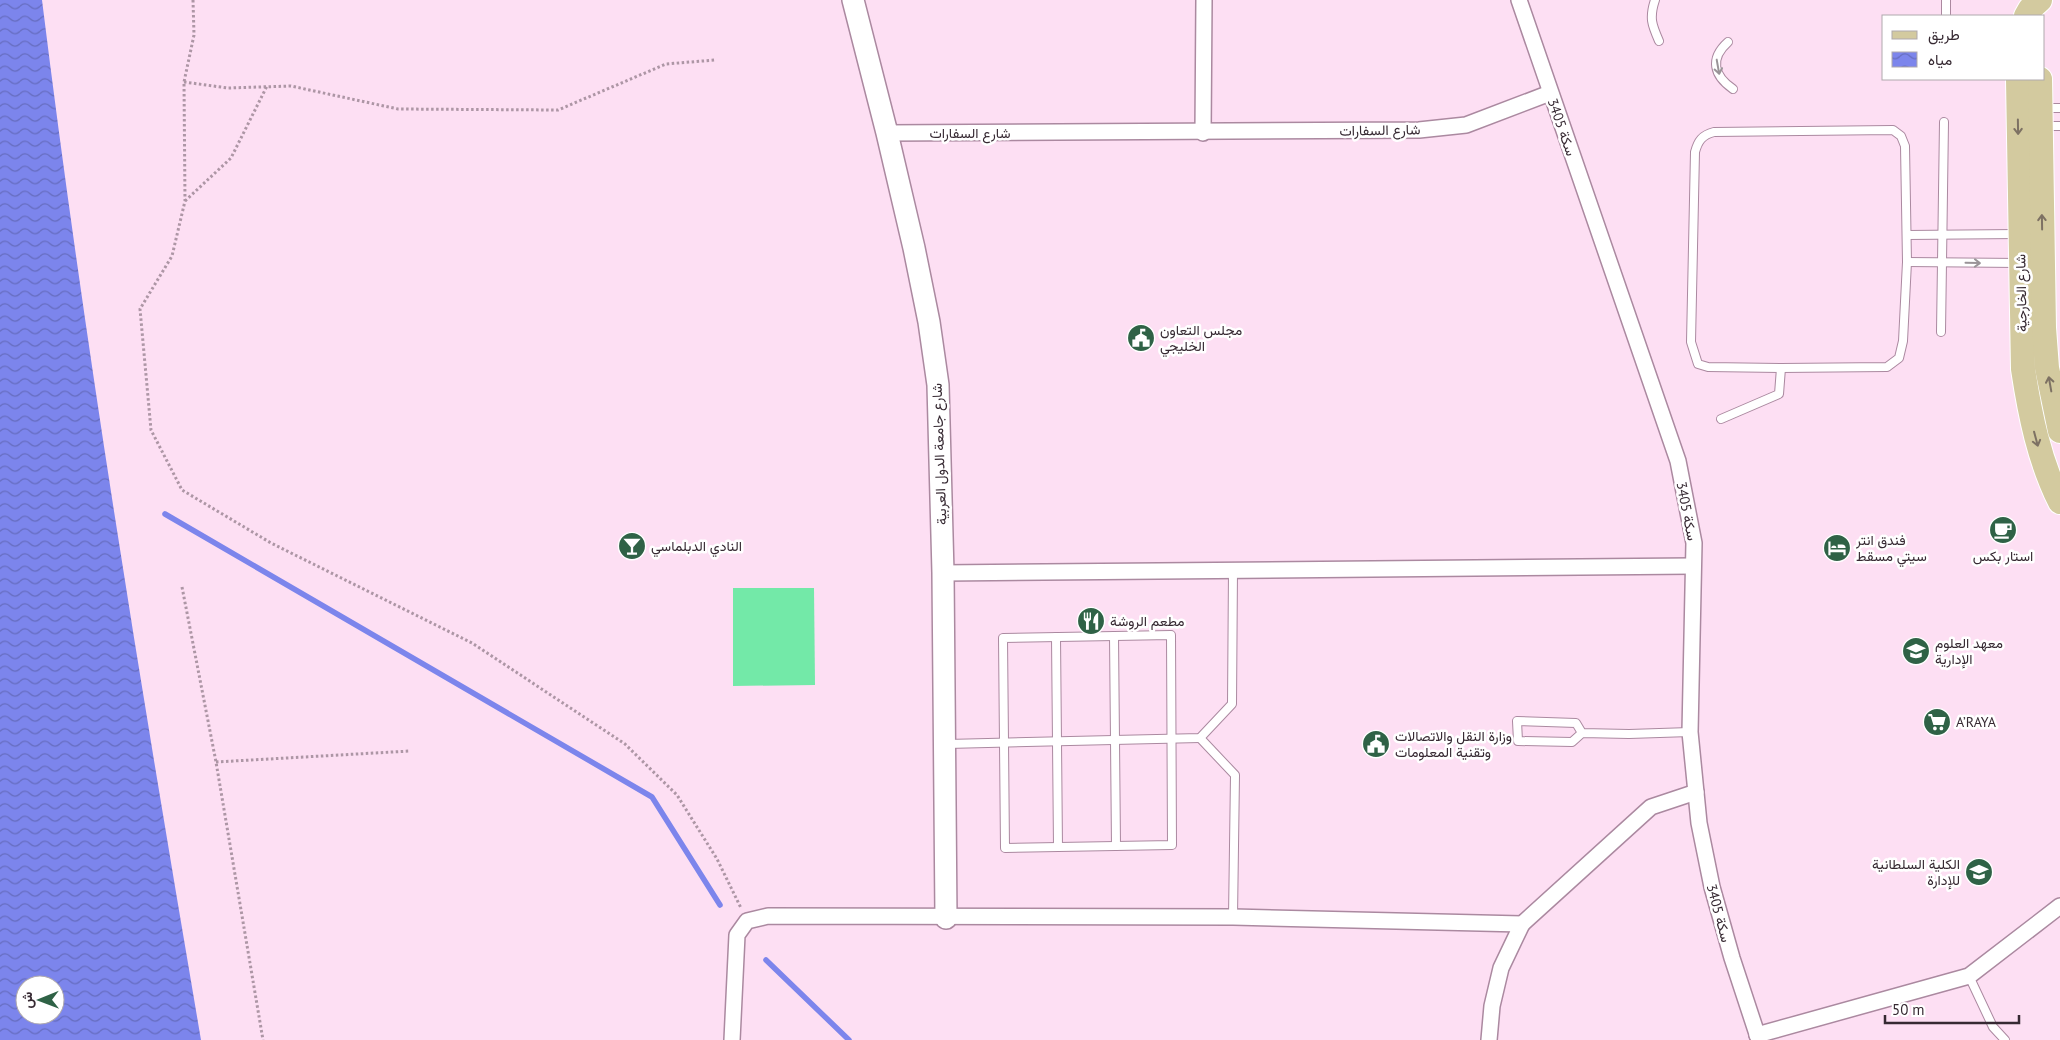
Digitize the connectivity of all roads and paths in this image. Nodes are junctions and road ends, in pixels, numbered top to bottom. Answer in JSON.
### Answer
{"nodes":[{"id":1,"x":193,"y":0,"type":"edge"},
{"id":2,"x":853,"y":0,"type":"edge"},
{"id":3,"x":1204,"y":0,"type":"edge"},
{"id":4,"x":1519,"y":0,"type":"edge"},
{"id":5,"x":1655,"y":0,"type":"edge"},
{"id":6,"x":1946,"y":0,"type":"edge"},
{"id":7,"x":2018,"y":0,"type":"edge"},
{"id":8,"x":2041,"y":0,"type":"edge"},
{"id":9,"x":1946,"y":15,"type":"edge"},
{"id":10,"x":2018,"y":15,"type":"edge"},
{"id":11,"x":2027,"y":15,"type":"edge"},
{"id":12,"x":2041,"y":15,"type":"edge"},
{"id":13,"x":1659,"y":41,"type":"dead end"},
{"id":14,"x":1728,"y":42,"type":"dead end"},
{"id":15,"x":714,"y":60,"type":"dead end"},
{"id":16,"x":2018,"y":80,"type":"edge"},
{"id":17,"x":2040,"y":80,"type":"edge"},
{"id":18,"x":184,"y":82,"type":"junction"},
{"id":19,"x":267,"y":86,"type":"junction"},
{"id":20,"x":1733,"y":89,"type":"dead end"},
{"id":21,"x":1550,"y":93,"type":"junction"},
{"id":22,"x":2050,"y":117,"type":"edge"},
{"id":23,"x":1944,"y":122,"type":"dead end"},
{"id":24,"x":888,"y":133,"type":"junction"},
{"id":25,"x":1203,"y":133,"type":"junction"},
{"id":26,"x":185,"y":201,"type":"junction"},
{"id":27,"x":1907,"y":234,"type":"junction"},
{"id":28,"x":1942,"y":234,"type":"junction"},
{"id":29,"x":2020,"y":234,"type":"junction"},
{"id":30,"x":1907,"y":262,"type":"junction"},
{"id":31,"x":1942,"y":263,"type":"junction"},
{"id":32,"x":2020,"y":264,"type":"junction"},
{"id":33,"x":1940,"y":332,"type":"dead end"},
{"id":34,"x":1781,"y":368,"type":"junction"},
{"id":35,"x":1721,"y":419,"type":"dead end"},
{"id":36,"x":2060,"y":431,"type":"edge"},
{"id":37,"x":2060,"y":502,"type":"edge"},
{"id":38,"x":1693,"y":566,"type":"junction"},
{"id":39,"x":1232,"y":570,"type":"junction"},
{"id":40,"x":943,"y":573,"type":"junction"},
{"id":41,"x":182,"y":587,"type":"dead end"},
{"id":42,"x":1114,"y":636,"type":"junction"},
{"id":43,"x":1056,"y":637,"type":"junction"},
{"id":44,"x":1690,"y":732,"type":"junction"},
{"id":45,"x":1582,"y":733,"type":"junction"},
{"id":46,"x":1200,"y":738,"type":"junction"},
{"id":47,"x":1171,"y":739,"type":"junction"},
{"id":48,"x":1115,"y":740,"type":"junction"},
{"id":49,"x":1057,"y":742,"type":"junction"},
{"id":50,"x":1004,"y":743,"type":"junction"},
{"id":51,"x":945,"y":744,"type":"junction"},
{"id":52,"x":410,"y":751,"type":"dead end"},
{"id":53,"x":216,"y":762,"type":"junction"},
{"id":54,"x":1696,"y":792,"type":"junction"},
{"id":55,"x":1116,"y":846,"type":"junction"},
{"id":56,"x":1058,"y":847,"type":"junction"},
{"id":57,"x":2060,"y":906,"type":"edge"},
{"id":58,"x":1233,"y":917,"type":"junction"},
{"id":59,"x":946,"y":918,"type":"junction"},
{"id":60,"x":747,"y":921,"type":"junction"},
{"id":61,"x":1522,"y":924,"type":"junction"},
{"id":62,"x":1969,"y":976,"type":"junction"},
{"id":63,"x":1758,"y":1037,"type":"edge"},
{"id":64,"x":263,"y":1040,"type":"edge"},
{"id":65,"x":732,"y":1040,"type":"edge"},
{"id":66,"x":1489,"y":1040,"type":"edge"},
{"id":67,"x":2005,"y":1040,"type":"edge"}],
"edges":[{"from":1,"to":18,"type":"path"},
{"from":2,"to":24,"type":"street","name":"شارع جامعة الدول العربية"},
{"from":3,"to":25,"type":"street"},
{"from":4,"to":21,"type":"street","name":"سكة 3405"},
{"from":5,"to":13,"type":"lane"},
{"from":6,"to":9,"type":"lane"},
{"from":7,"to":10,"type":"main road"},
{"from":8,"to":11,"type":"main road"},
{"from":8,"to":12,"type":"main road"},
{"from":14,"to":20,"type":"lane","one_way":true},
{"from":15,"to":19,"type":"path"},
{"from":16,"to":29,"type":"main road","name":"شارع الخارجية","one_way":true},
{"from":17,"to":22,"type":"main road","name":"شارع الخارجية"},
{"from":18,"to":19,"type":"path"},
{"from":18,"to":26,"type":"path"},
{"from":19,"to":26,"type":"path"},
{"from":21,"to":25,"type":"street","name":"شارع السفارات"},
{"from":21,"to":38,"type":"street","name":"سكة 3405"},
{"from":36,"to":22,"type":"main road","name":"شارع الخارجية","one_way":true},
{"from":23,"to":28,"type":"lane"},
{"from":24,"to":25,"type":"street","name":"شارع السفارات"},
{"from":24,"to":40,"type":"street","name":"شارع جامعة الدول العربية"},
{"from":26,"to":60,"type":"path"},
{"from":27,"to":28,"type":"lane"},
{"from":27,"to":30,"type":"lane"},
{"from":27,"to":34,"type":"lane"},
{"from":28,"to":29,"type":"lane"},
{"from":28,"to":31,"type":"lane"},
{"from":29,"to":32,"type":"main road","name":"شارع الخارجية"},
{"from":30,"to":31,"type":"lane"},
{"from":30,"to":34,"type":"lane"},
{"from":31,"to":32,"type":"lane","one_way":true},
{"from":31,"to":33,"type":"lane"},
{"from":32,"to":37,"type":"main road","name":"شارع الخارجية","one_way":true},
{"from":34,"to":35,"type":"lane"},
{"from":38,"to":39,"type":"street"},
{"from":38,"to":44,"type":"street","name":"سكة 3405"},
{"from":39,"to":40,"type":"street"},
{"from":39,"to":46,"type":"lane"},
{"from":40,"to":51,"type":"street","name":"شارع جامعة الدول العربية"},
{"from":41,"to":53,"type":"path"},
{"from":42,"to":43,"type":"lane"},
{"from":42,"to":47,"type":"lane"},
{"from":42,"to":48,"type":"lane"},
{"from":43,"to":49,"type":"lane"},
{"from":43,"to":50,"type":"lane"},
{"from":44,"to":45,"type":"lane"},
{"from":44,"to":54,"type":"street","name":"سكة 3405"},
{"from":45,"to":45,"type":"lane"},
{"from":46,"to":47,"type":"lane"},
{"from":46,"to":58,"type":"lane"},
{"from":47,"to":48,"type":"lane"},
{"from":47,"to":55,"type":"lane"},
{"from":48,"to":49,"type":"lane"},
{"from":48,"to":55,"type":"lane"},
{"from":49,"to":50,"type":"lane"},
{"from":49,"to":56,"type":"lane"},
{"from":50,"to":51,"type":"lane"},
{"from":50,"to":56,"type":"lane"},
{"from":51,"to":59,"type":"street","name":"شارع جامعة الدول العربية"},
{"from":52,"to":53,"type":"path"},
{"from":53,"to":64,"type":"path"},
{"from":54,"to":61,"type":"street"},
{"from":54,"to":63,"type":"street","name":"سكة 3405"},
{"from":55,"to":56,"type":"lane"},
{"from":57,"to":62,"type":"street"},
{"from":58,"to":59,"type":"street"},
{"from":58,"to":61,"type":"street"},
{"from":59,"to":60,"type":"street"},
{"from":60,"to":65,"type":"street"},
{"from":61,"to":66,"type":"street"},
{"from":62,"to":63,"type":"street"},
{"from":62,"to":67,"type":"lane"}]}
